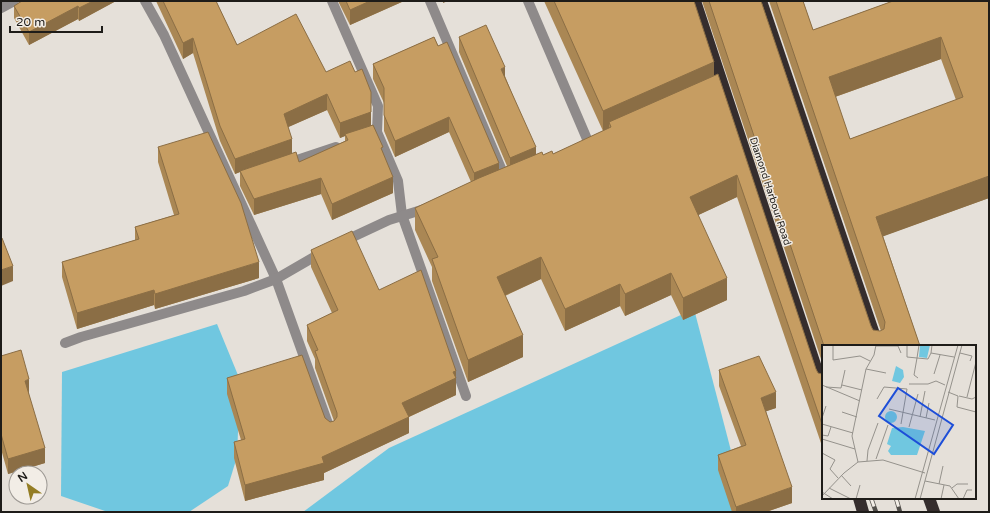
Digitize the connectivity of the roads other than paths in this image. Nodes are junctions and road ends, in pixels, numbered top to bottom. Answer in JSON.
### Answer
{"nodes":[{"id":1,"x":14,"y":1,"type":"edge"},
{"id":2,"x":145,"y":1,"type":"edge"},
{"id":3,"x":332,"y":1,"type":"edge"},
{"id":4,"x":430,"y":1,"type":"edge"},
{"id":5,"x":528,"y":1,"type":"edge"},
{"id":6,"x":695,"y":1,"type":"edge"},
{"id":7,"x":761,"y":1,"type":"edge"},
{"id":8,"x":1,"y":8,"type":"edge"},
{"id":9,"x":348,"y":142,"type":"edge"},
{"id":10,"x":590,"y":146,"type":"edge"},
{"id":11,"x":276,"y":167,"type":"edge"},
{"id":12,"x":507,"y":182,"type":"edge"},
{"id":13,"x":437,"y":205,"type":"edge"},
{"id":14,"x":402,"y":215,"type":"junction"},
{"id":15,"x":276,"y":278,"type":"junction"},
{"id":16,"x":65,"y":343,"type":"dead end"},
{"id":17,"x":878,"y":345,"type":"edge"},
{"id":18,"x":822,"y":387,"type":"edge"},
{"id":19,"x":466,"y":396,"type":"dead end"},
{"id":20,"x":331,"y":432,"type":"edge"},
{"id":21,"x":859,"y":499,"type":"edge"},
{"id":22,"x":929,"y":499,"type":"edge"},
{"id":23,"x":863,"y":512,"type":"edge"},
{"id":24,"x":934,"y":512,"type":"edge"}],
"edges":[{"from":1,"to":8,"type":"street"},
{"from":2,"to":15,"type":"street"},
{"from":3,"to":14,"type":"street"},
{"from":4,"to":12,"type":"street"},
{"from":5,"to":10,"type":"street"},
{"from":6,"to":18,"type":"highway","name":"Diamond Harbour Road"},
{"from":7,"to":17,"type":"highway"},
{"from":9,"to":11,"type":"street"},
{"from":13,"to":14,"type":"street"},
{"from":14,"to":15,"type":"street"},
{"from":14,"to":19,"type":"street"},
{"from":15,"to":16,"type":"street"},
{"from":15,"to":20,"type":"street"},
{"from":21,"to":23,"type":"highway"},
{"from":22,"to":24,"type":"highway"}]}
